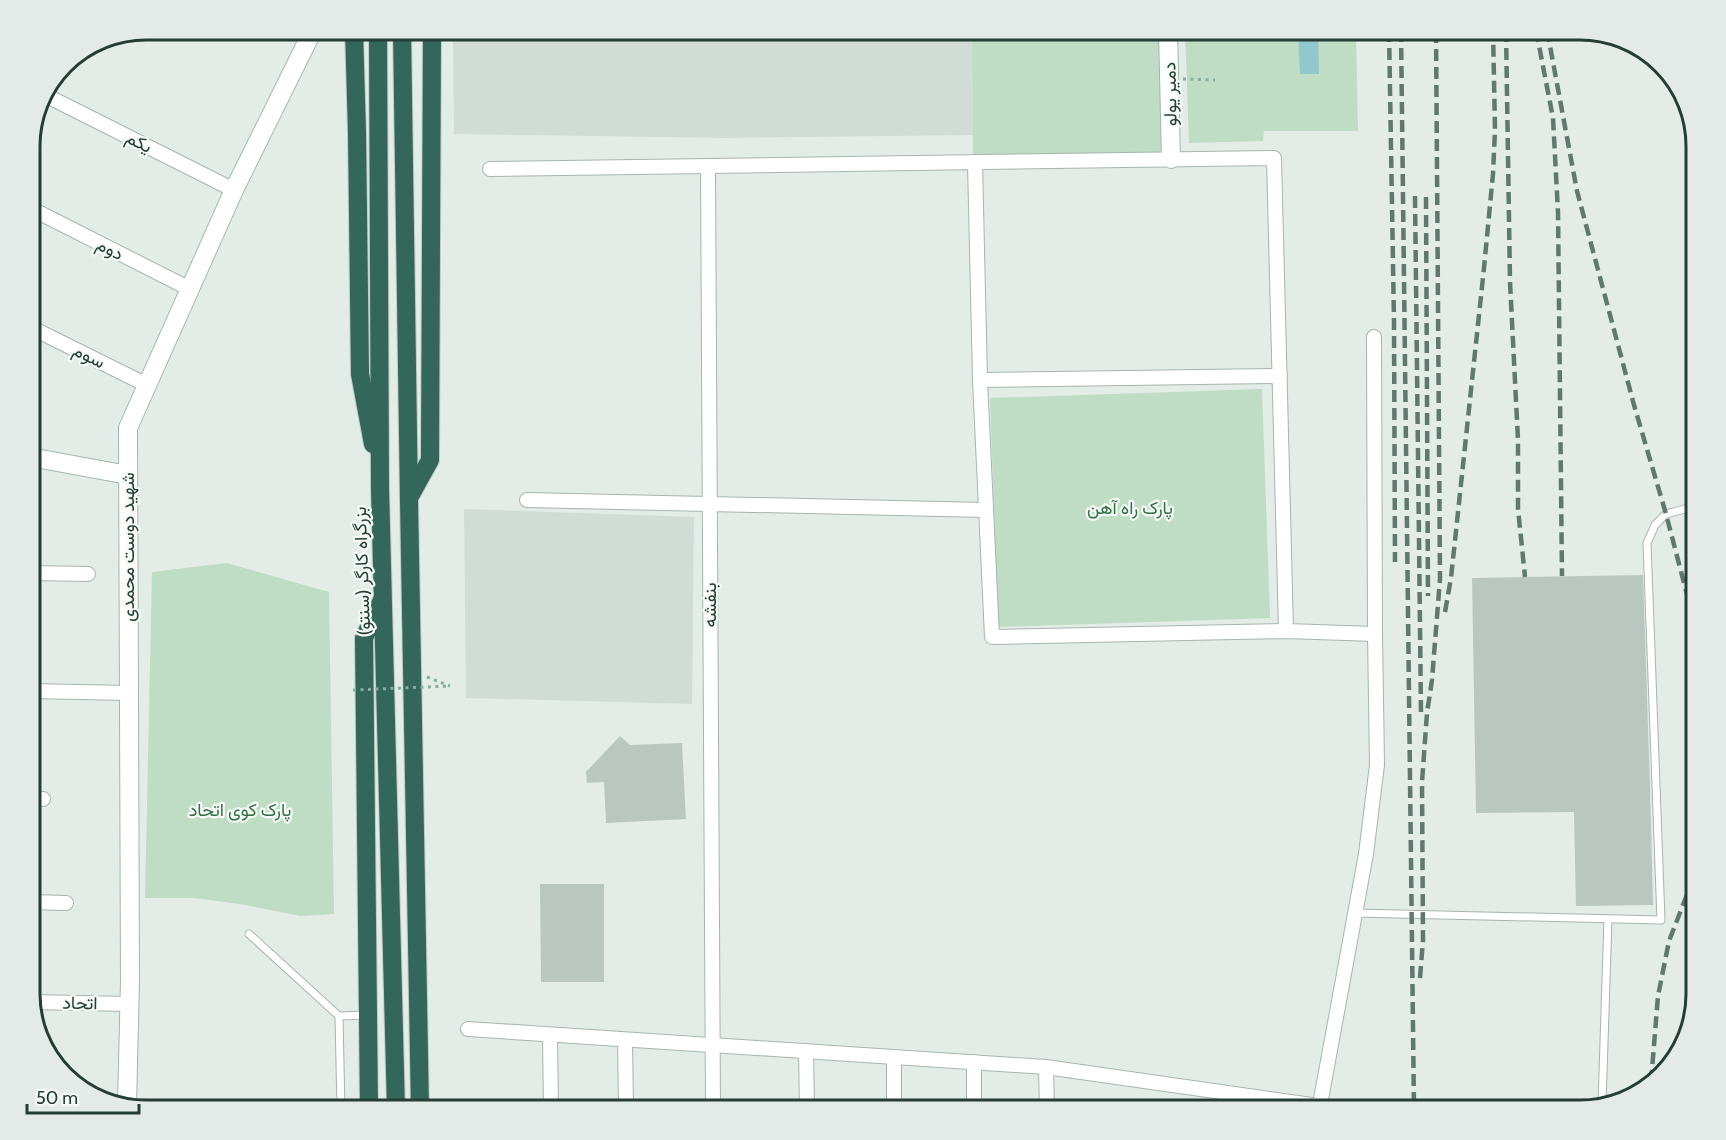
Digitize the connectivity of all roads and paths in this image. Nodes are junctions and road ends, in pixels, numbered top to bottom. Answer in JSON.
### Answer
{"nodes":[{"id":1,"x":308,"y":40,"type":"edge"},
{"id":2,"x":354,"y":40,"type":"edge"},
{"id":3,"x":378,"y":40,"type":"edge"},
{"id":4,"x":402,"y":40,"type":"edge"},
{"id":5,"x":432,"y":40,"type":"edge"},
{"id":6,"x":1168,"y":40,"type":"edge"},
{"id":7,"x":1169,"y":79,"type":"junction"},
{"id":8,"x":1215,"y":80,"type":"dead end"},
{"id":9,"x":52,"y":98,"type":"edge"},
{"id":10,"x":1171,"y":159,"type":"junction"},
{"id":11,"x":975,"y":162,"type":"junction"},
{"id":12,"x":708,"y":166,"type":"junction"},
{"id":13,"x":490,"y":169,"type":"dead end"},
{"id":14,"x":234,"y":190,"type":"junction"},
{"id":15,"x":41,"y":214,"type":"edge"},
{"id":16,"x":190,"y":289,"type":"junction"},
{"id":17,"x":41,"y":332,"type":"edge"},
{"id":18,"x":1374,"y":336,"type":"dead end"},
{"id":19,"x":1280,"y":376,"type":"junction"},
{"id":20,"x":980,"y":380,"type":"junction"},
{"id":21,"x":147,"y":385,"type":"junction"},
{"id":22,"x":41,"y":459,"type":"edge"},
{"id":23,"x":128,"y":475,"type":"junction"},
{"id":24,"x":381,"y":488,"type":"junction"},
{"id":25,"x":409,"y":500,"type":"junction"},
{"id":26,"x":528,"y":500,"type":"dead end"},
{"id":27,"x":710,"y":504,"type":"junction"},
{"id":28,"x":1686,"y":509,"type":"edge"},
{"id":29,"x":986,"y":510,"type":"junction"},
{"id":30,"x":41,"y":573,"type":"edge"},
{"id":31,"x":88,"y":574,"type":"dead end"},
{"id":32,"x":384,"y":596,"type":"junction"},
{"id":33,"x":1286,"y":631,"type":"junction"},
{"id":34,"x":1375,"y":634,"type":"junction"},
{"id":35,"x":413,"y":671,"type":"junction"},
{"id":36,"x":353,"y":690,"type":"dead end"},
{"id":37,"x":41,"y":691,"type":"edge"},
{"id":38,"x":129,"y":693,"type":"junction"},
{"id":39,"x":41,"y":902,"type":"edge"},
{"id":40,"x":66,"y":903,"type":"dead end"},
{"id":41,"x":1355,"y":913,"type":"junction"},
{"id":42,"x":1608,"y":919,"type":"junction"},
{"id":43,"x":249,"y":934,"type":"dead end"},
{"id":44,"x":41,"y":1002,"type":"edge"},
{"id":45,"x":129,"y":1004,"type":"junction"},
{"id":46,"x":368,"y":1015,"type":"junction"},
{"id":47,"x":339,"y":1016,"type":"junction"},
{"id":48,"x":468,"y":1029,"type":"dead end"},
{"id":49,"x":550,"y":1035,"type":"junction"},
{"id":50,"x":625,"y":1040,"type":"junction"},
{"id":51,"x":712,"y":1045,"type":"junction"},
{"id":52,"x":806,"y":1051,"type":"junction"},
{"id":53,"x":894,"y":1057,"type":"junction"},
{"id":54,"x":974,"y":1062,"type":"junction"},
{"id":55,"x":1046,"y":1067,"type":"junction"},
{"id":56,"x":1602,"y":1097,"type":"edge"},
{"id":57,"x":128,"y":1098,"type":"edge"},
{"id":58,"x":341,"y":1100,"type":"edge"},
{"id":59,"x":369,"y":1100,"type":"edge"},
{"id":60,"x":396,"y":1100,"type":"edge"},
{"id":61,"x":420,"y":1100,"type":"edge"},
{"id":62,"x":550,"y":1100,"type":"edge"},
{"id":63,"x":626,"y":1100,"type":"edge"},
{"id":64,"x":713,"y":1100,"type":"edge"},
{"id":65,"x":807,"y":1100,"type":"edge"},
{"id":66,"x":894,"y":1100,"type":"edge"},
{"id":67,"x":974,"y":1100,"type":"edge"},
{"id":68,"x":1047,"y":1100,"type":"edge"},
{"id":69,"x":1266,"y":1100,"type":"edge"},
{"id":70,"x":1320,"y":1100,"type":"edge"}],
"edges":[{"from":1,"to":14,"type":"main road","name":"شهید دوست محمدی"},
{"from":2,"to":24,"type":"highway"},
{"from":3,"to":24,"type":"highway","name":"بزرگراه کارگر (سنتو)"},
{"from":4,"to":25,"type":"highway"},
{"from":5,"to":25,"type":"highway"},
{"from":6,"to":7,"type":"main road","name":"دمیر یولو"},
{"from":7,"to":8,"type":"path"},
{"from":7,"to":10,"type":"main road","name":"دمیر یولو"},
{"from":9,"to":14,"type":"street","name":"یکم"},
{"from":10,"to":11,"type":"street"},
{"from":10,"to":19,"type":"street"},
{"from":11,"to":12,"type":"street"},
{"from":11,"to":20,"type":"street"},
{"from":12,"to":13,"type":"street"},
{"from":12,"to":27,"type":"street","name":"بنفشه"},
{"from":14,"to":16,"type":"main road","name":"شهید دوست محمدی"},
{"from":15,"to":16,"type":"street","name":"دوم"},
{"from":16,"to":21,"type":"main road","name":"شهید دوست محمدی"},
{"from":17,"to":21,"type":"street","name":"سوم"},
{"from":18,"to":34,"type":"street"},
{"from":19,"to":20,"type":"street"},
{"from":19,"to":33,"type":"street"},
{"from":20,"to":29,"type":"street"},
{"from":21,"to":23,"type":"main road","name":"شهید دوست محمدی"},
{"from":22,"to":23,"type":"main road"},
{"from":23,"to":38,"type":"main road","name":"شهید دوست محمدی"},
{"from":24,"to":32,"type":"highway","name":"بزرگراه کارگر (سنتو)"},
{"from":25,"to":35,"type":"highway"},
{"from":26,"to":27,"type":"street"},
{"from":27,"to":29,"type":"street"},
{"from":27,"to":51,"type":"street","name":"بنفشه"},
{"from":28,"to":42,"type":"lane"},
{"from":29,"to":33,"type":"street"},
{"from":30,"to":31,"type":"street"},
{"from":32,"to":46,"type":"highway"},
{"from":32,"to":60,"type":"highway","name":"بزرگراه کارگر (سنتو)"},
{"from":33,"to":34,"type":"street"},
{"from":34,"to":41,"type":"street"},
{"from":35,"to":36,"type":"path","bridge":true},
{"from":35,"to":61,"type":"highway"},
{"from":37,"to":38,"type":"street"},
{"from":38,"to":45,"type":"main road","name":"شهید دوست محمدی"},
{"from":39,"to":40,"type":"street"},
{"from":41,"to":42,"type":"lane"},
{"from":41,"to":70,"type":"street"},
{"from":42,"to":56,"type":"lane"},
{"from":43,"to":47,"type":"lane"},
{"from":44,"to":45,"type":"street","name":"اتحاد"},
{"from":45,"to":57,"type":"main road","name":"شهید دوست محمدی"},
{"from":46,"to":47,"type":"lane"},
{"from":46,"to":59,"type":"highway"},
{"from":47,"to":58,"type":"lane"},
{"from":48,"to":49,"type":"street"},
{"from":49,"to":50,"type":"street"},
{"from":49,"to":62,"type":"street"},
{"from":50,"to":51,"type":"street"},
{"from":50,"to":63,"type":"street"},
{"from":51,"to":52,"type":"street"},
{"from":51,"to":64,"type":"street","name":"بنفشه"},
{"from":52,"to":53,"type":"street"},
{"from":52,"to":65,"type":"street"},
{"from":53,"to":54,"type":"street"},
{"from":53,"to":66,"type":"street"},
{"from":54,"to":55,"type":"street"},
{"from":54,"to":67,"type":"street"},
{"from":55,"to":68,"type":"street"},
{"from":55,"to":69,"type":"street"}]}
